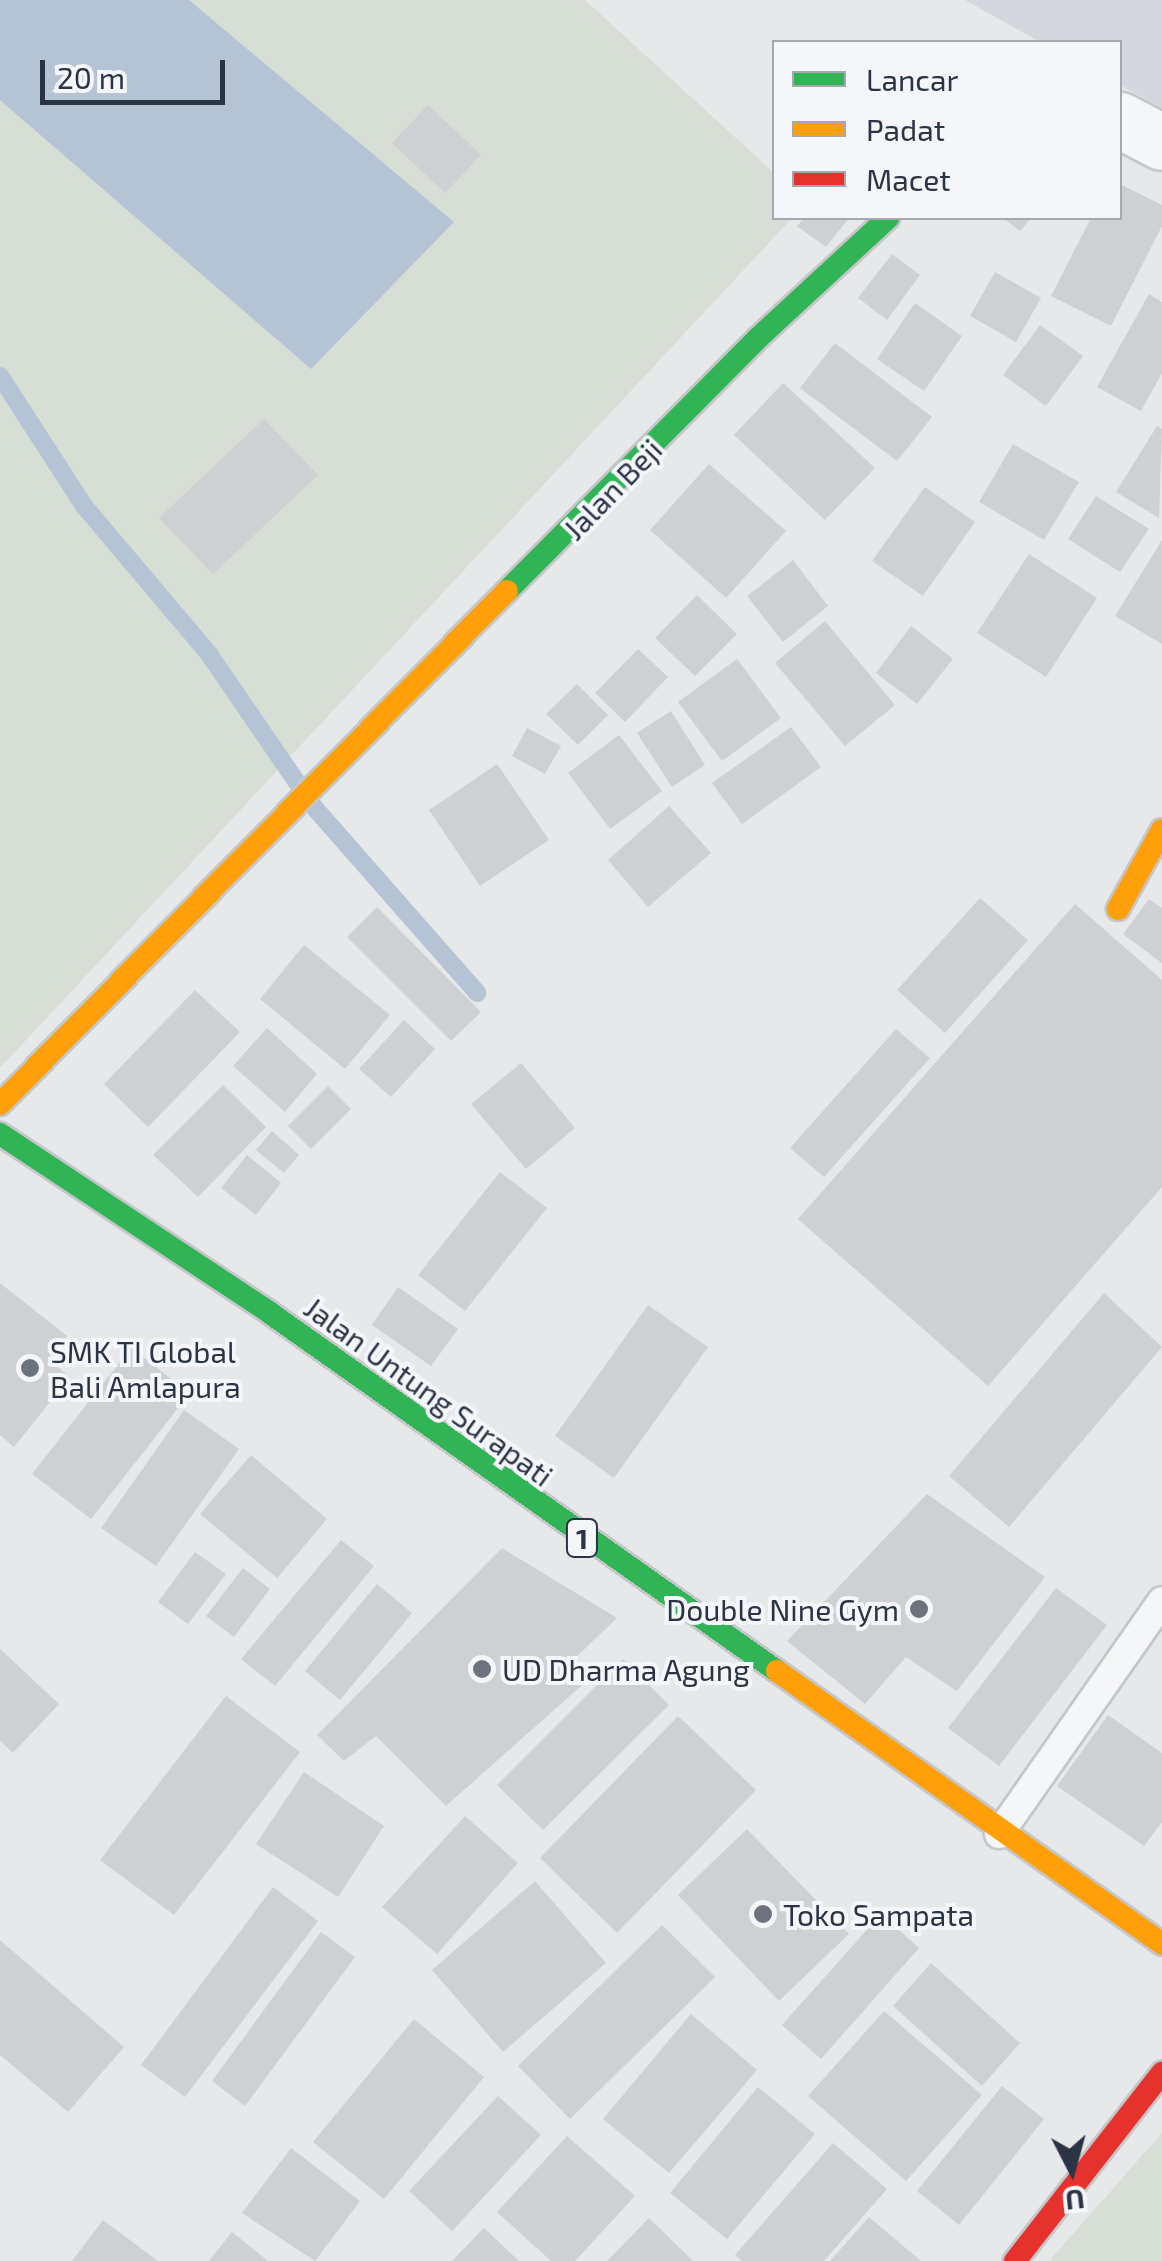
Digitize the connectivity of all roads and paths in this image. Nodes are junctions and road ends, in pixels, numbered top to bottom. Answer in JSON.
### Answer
{"nodes":[{"id":1,"x":1122,"y":121,"type":"edge"},
{"id":2,"x":1162,"y":142,"type":"edge"},
{"id":3,"x":886,"y":220,"type":"edge"},
{"id":4,"x":1162,"y":830,"type":"edge"},
{"id":5,"x":1118,"y":909,"type":"dead end"},
{"id":6,"x":0,"y":1104,"type":"edge"},
{"id":7,"x":0,"y":1134,"type":"edge"},
{"id":8,"x":1162,"y":1601,"type":"edge"},
{"id":9,"x":999,"y":1834,"type":"junction"},
{"id":10,"x":1162,"y":1944,"type":"edge"},
{"id":11,"x":1162,"y":2072,"type":"edge"},
{"id":12,"x":1015,"y":2261,"type":"edge"}],
"edges":[{"from":1,"to":2,"type":"street"},
{"from":3,"to":6,"type":"main road","name":"Jalan Beji"},
{"from":4,"to":5,"type":"main road"},
{"from":7,"to":9,"type":"main road","name":"Jalan Untung Surapati","number":"1"},
{"from":8,"to":9,"type":"lane"},
{"from":9,"to":10,"type":"main road","name":"Jalan Untung Surapati","number":"1"},
{"from":11,"to":12,"type":"main road"}]}
